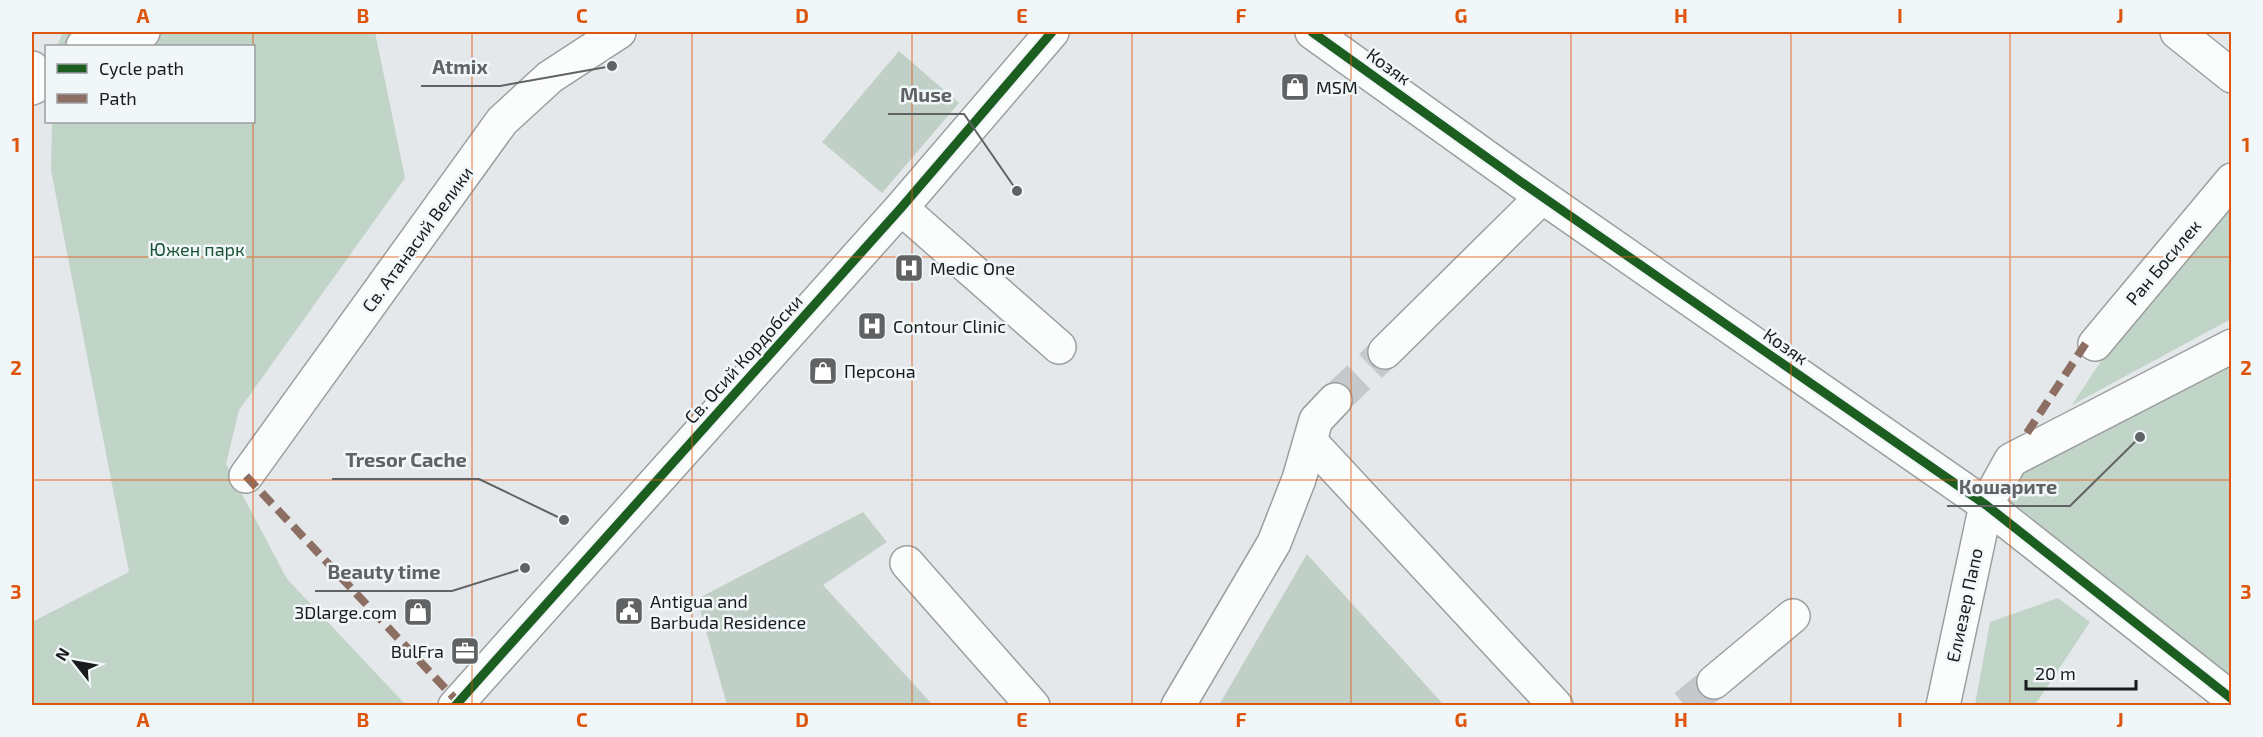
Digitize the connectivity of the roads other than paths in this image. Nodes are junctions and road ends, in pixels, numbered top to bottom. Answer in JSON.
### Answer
{"nodes":[{"id":1,"x":143,"y":32,"type":"edge"},
{"id":2,"x":619,"y":32,"type":"edge"},
{"id":3,"x":1052,"y":32,"type":"edge"},
{"id":4,"x":1312,"y":32,"type":"edge"},
{"id":5,"x":2177,"y":32,"type":"edge"},
{"id":6,"x":87,"y":45,"type":"edge"},
{"id":7,"x":45,"y":57,"type":"edge"},
{"id":8,"x":33,"y":75,"type":"edge"},
{"id":9,"x":2232,"y":76,"type":"edge"},
{"id":10,"x":2232,"y":180,"type":"edge"},
{"id":11,"x":1542,"y":197,"type":"junction"},
{"id":12,"x":901,"y":208,"type":"junction"},
{"id":13,"x":2095,"y":344,"type":"dead end"},
{"id":14,"x":2232,"y":345,"type":"edge"},
{"id":15,"x":1059,"y":347,"type":"dead end"},
{"id":16,"x":1385,"y":352,"type":"tunnel mouth"},
{"id":17,"x":1335,"y":400,"type":"tunnel mouth"},
{"id":18,"x":1311,"y":441,"type":"junction"},
{"id":19,"x":246,"y":476,"type":"dead end"},
{"id":20,"x":1986,"y":505,"type":"junction"},
{"id":21,"x":907,"y":563,"type":"dead end"},
{"id":22,"x":1793,"y":616,"type":"dead end"},
{"id":23,"x":1714,"y":682,"type":"tunnel mouth"},
{"id":24,"x":2232,"y":699,"type":"edge"},
{"id":25,"x":455,"y":705,"type":"edge"},
{"id":26,"x":1033,"y":705,"type":"edge"},
{"id":27,"x":1178,"y":705,"type":"edge"},
{"id":28,"x":1556,"y":705,"type":"edge"},
{"id":29,"x":1943,"y":705,"type":"edge"}],
"edges":[{"from":1,"to":6,"type":"street"},
{"from":2,"to":19,"type":"street","name":"Св. Атанасий Велики"},
{"from":3,"to":12,"type":"street","name":"Св. Осий Кордобски"},
{"from":4,"to":11,"type":"street","name":"Козяк"},
{"from":5,"to":9,"type":"street"},
{"from":7,"to":8,"type":"street"},
{"from":10,"to":13,"type":"street","name":"Ран Босилек"},
{"from":11,"to":16,"type":"street"},
{"from":11,"to":20,"type":"street","name":"Козяк"},
{"from":12,"to":15,"type":"street"},
{"from":12,"to":25,"type":"street","name":"Св. Осий Кордобски"},
{"from":14,"to":20,"type":"street","name":"Елиезер Папо"},
{"from":17,"to":18,"type":"street"},
{"from":18,"to":27,"type":"street"},
{"from":18,"to":28,"type":"street"},
{"from":20,"to":24,"type":"street","name":"Козяк"},
{"from":20,"to":29,"type":"street","name":"Елиезер Папо"},
{"from":21,"to":26,"type":"street"},
{"from":22,"to":23,"type":"street"}]}
